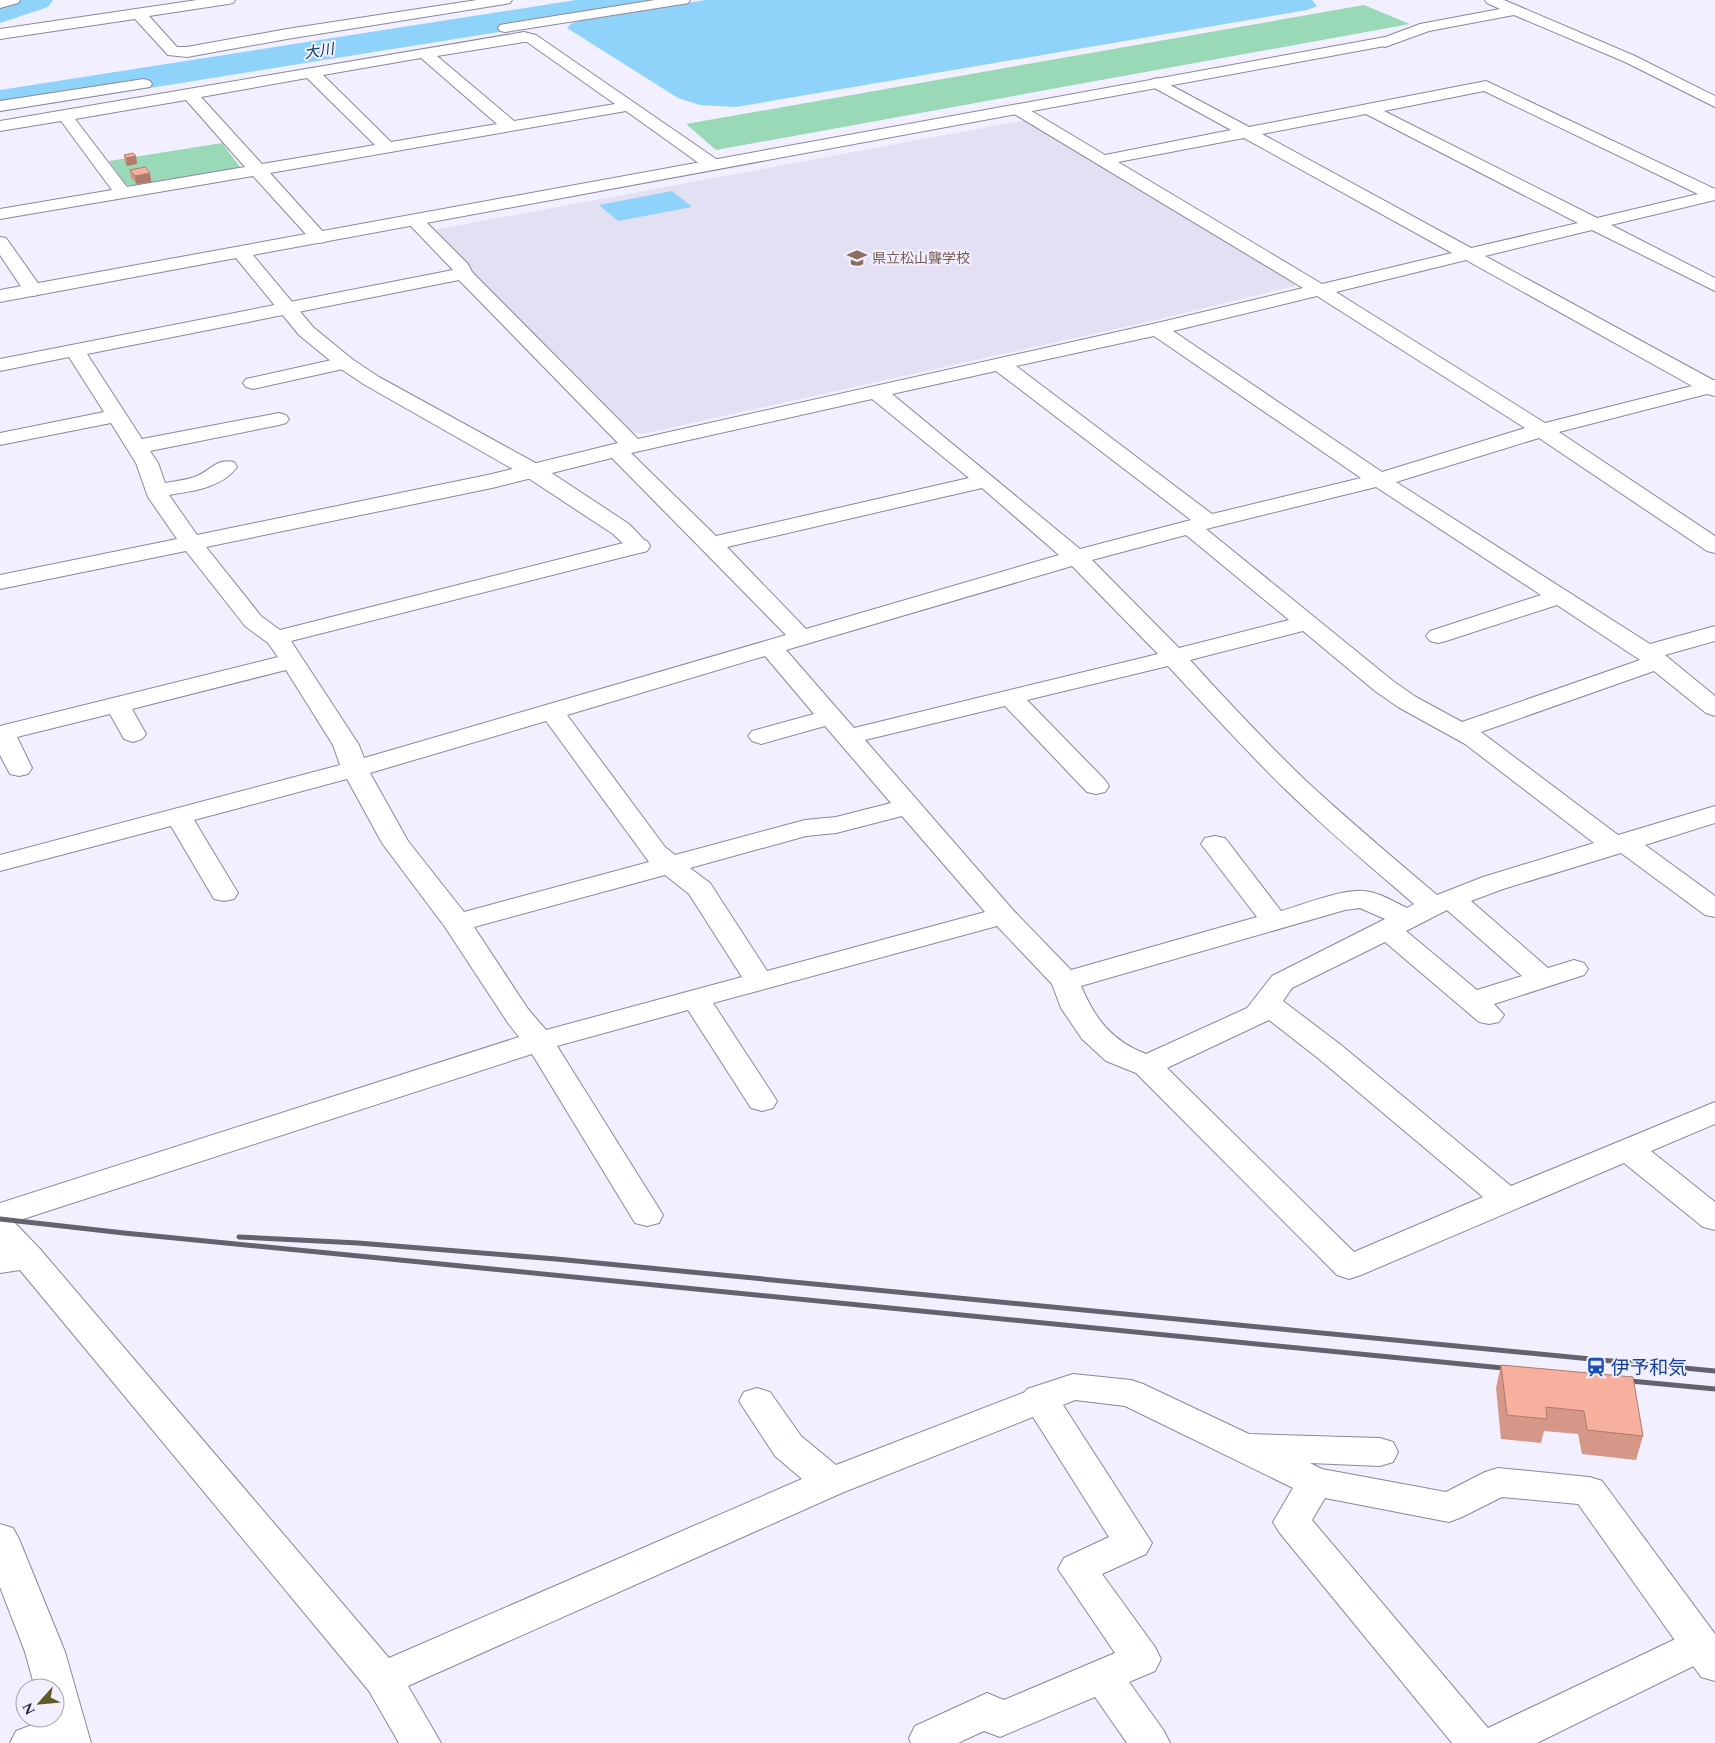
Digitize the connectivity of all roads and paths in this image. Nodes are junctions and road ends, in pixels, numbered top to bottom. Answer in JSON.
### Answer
{"nodes":[{"id":1,"x":5,"y":0,"type":"edge"},
{"id":2,"x":12,"y":0,"type":"edge"},
{"id":3,"x":228,"y":0,"type":"edge"},
{"id":4,"x":683,"y":0,"type":"edge"},
{"id":5,"x":1492,"y":0,"type":"edge"},
{"id":6,"x":498,"y":1,"type":"edge"},
{"id":7,"x":0,"y":3,"type":"edge"},
{"id":8,"x":1516,"y":10,"type":"junction"},
{"id":9,"x":142,"y":13,"type":"junction"},
{"id":10,"x":0,"y":34,"type":"edge"},
{"id":11,"x":424,"y":52,"type":"junction"},
{"id":12,"x":304,"y":66,"type":"junction"},
{"id":13,"x":154,"y":82,"type":"dead end"},
{"id":14,"x":1157,"y":83,"type":"junction"},
{"id":15,"x":190,"y":95,"type":"junction"},
{"id":16,"x":1715,"y":102,"type":"edge"},
{"id":17,"x":0,"y":106,"type":"edge"},
{"id":18,"x":629,"y":106,"type":"junction"},
{"id":19,"x":1017,"y":109,"type":"junction"},
{"id":20,"x":1368,"y":109,"type":"junction"},
{"id":21,"x":66,"y":116,"type":"junction"},
{"id":22,"x":0,"y":126,"type":"edge"},
{"id":23,"x":510,"y":126,"type":"junction"},
{"id":24,"x":1247,"y":132,"type":"junction"},
{"id":25,"x":388,"y":148,"type":"junction"},
{"id":26,"x":1104,"y":160,"type":"junction"},
{"id":27,"x":713,"y":165,"type":"junction"},
{"id":28,"x":258,"y":170,"type":"junction"},
{"id":29,"x":123,"y":193,"type":"junction"},
{"id":30,"x":1715,"y":195,"type":"edge"},
{"id":31,"x":0,"y":214,"type":"edge"},
{"id":32,"x":414,"y":220,"type":"junction"},
{"id":33,"x":1594,"y":223,"type":"junction"},
{"id":34,"x":319,"y":238,"type":"junction"},
{"id":35,"x":0,"y":242,"type":"edge"},
{"id":36,"x":241,"y":252,"type":"junction"},
{"id":37,"x":1467,"y":254,"type":"junction"},
{"id":38,"x":464,"y":274,"type":"junction"},
{"id":39,"x":1715,"y":285,"type":"edge"},
{"id":40,"x":1318,"y":289,"type":"junction"},
{"id":41,"x":33,"y":290,"type":"junction"},
{"id":42,"x":0,"y":296,"type":"edge"},
{"id":43,"x":286,"y":308,"type":"junction"},
{"id":44,"x":1156,"y":329,"type":"junction"},
{"id":45,"x":75,"y":351,"type":"junction"},
{"id":46,"x":345,"y":363,"type":"junction"},
{"id":47,"x":1000,"y":364,"type":"junction"},
{"id":48,"x":0,"y":365,"type":"edge"},
{"id":49,"x":252,"y":382,"type":"dead end"},
{"id":50,"x":1714,"y":388,"type":"edge"},
{"id":51,"x":876,"y":392,"type":"junction"},
{"id":52,"x":117,"y":416,"type":"junction"},
{"id":53,"x":279,"y":419,"type":"dead end"},
{"id":54,"x":1542,"y":430,"type":"junction"},
{"id":55,"x":0,"y":439,"type":"edge"},
{"id":56,"x":136,"y":447,"type":"junction"},
{"id":57,"x":625,"y":448,"type":"junction"},
{"id":58,"x":226,"y":467,"type":"dead end"},
{"id":59,"x":533,"y":471,"type":"junction"},
{"id":60,"x":1379,"y":480,"type":"junction"},
{"id":61,"x":986,"y":481,"type":"junction"},
{"id":62,"x":157,"y":491,"type":"junction"},
{"id":63,"x":1199,"y":525,"type":"junction"},
{"id":64,"x":191,"y":543,"type":"junction"},
{"id":65,"x":711,"y":544,"type":"junction"},
{"id":66,"x":1715,"y":546,"type":"edge"},
{"id":67,"x":1076,"y":558,"type":"junction"},
{"id":68,"x":0,"y":582,"type":"edge"},
{"id":69,"x":1559,"y":597,"type":"junction"},
{"id":70,"x":1307,"y":622,"type":"junction"},
{"id":71,"x":1715,"y":633,"type":"edge"},
{"id":72,"x":800,"y":636,"type":"junction"},
{"id":73,"x":1438,"y":636,"type":"dead end"},
{"id":74,"x":276,"y":638,"type":"junction"},
{"id":75,"x":770,"y":647,"type":"junction"},
{"id":76,"x":1174,"y":657,"type":"junction"},
{"id":77,"x":1652,"y":658,"type":"junction"},
{"id":78,"x":293,"y":661,"type":"junction"},
{"id":79,"x":1010,"y":697,"type":"junction"},
{"id":80,"x":117,"y":705,"type":"junction"},
{"id":81,"x":1715,"y":708,"type":"edge"},
{"id":82,"x":552,"y":710,"type":"junction"},
{"id":83,"x":830,"y":717,"type":"junction"},
{"id":84,"x":1461,"y":731,"type":"junction"},
{"id":85,"x":1,"y":733,"type":"edge"},
{"id":86,"x":133,"y":734,"type":"dead end"},
{"id":87,"x":761,"y":736,"type":"dead end"},
{"id":88,"x":847,"y":737,"type":"junction"},
{"id":89,"x":20,"y":768,"type":"dead end"},
{"id":90,"x":355,"y":768,"type":"junction"},
{"id":91,"x":1096,"y":786,"type":"dead end"},
{"id":92,"x":907,"y":807,"type":"junction"},
{"id":93,"x":1715,"y":814,"type":"edge"},
{"id":94,"x":178,"y":816,"type":"junction"},
{"id":95,"x":1214,"y":844,"type":"dead end"},
{"id":96,"x":1619,"y":844,"type":"junction"},
{"id":97,"x":0,"y":864,"type":"edge"},
{"id":98,"x":668,"y":865,"type":"junction"},
{"id":99,"x":224,"y":893,"type":"dead end"},
{"id":100,"x":1442,"y":902,"type":"junction"},
{"id":101,"x":1715,"y":908,"type":"edge"},
{"id":102,"x":1003,"y":916,"type":"junction"},
{"id":103,"x":1274,"y":922,"type":"junction"},
{"id":104,"x":457,"y":923,"type":"junction"},
{"id":105,"x":1397,"y":924,"type":"junction"},
{"id":106,"x":1574,"y":969,"type":"dead end"},
{"id":107,"x":1544,"y":979,"type":"junction"},
{"id":108,"x":1065,"y":980,"type":"junction"},
{"id":109,"x":760,"y":983,"type":"junction"},
{"id":110,"x":696,"y":1000,"type":"junction"},
{"id":111,"x":1267,"y":1004,"type":"junction"},
{"id":112,"x":539,"y":1042,"type":"junction"},
{"id":113,"x":1148,"y":1066,"type":"junction"},
{"id":114,"x":762,"y":1101,"type":"dead end"},
{"id":115,"x":1715,"y":1112,"type":"edge"},
{"id":116,"x":1628,"y":1149,"type":"junction"},
{"id":117,"x":1506,"y":1200,"type":"junction"},
{"id":118,"x":0,"y":1215,"type":"edge"},
{"id":119,"x":647,"y":1215,"type":"dead end"},
{"id":120,"x":1715,"y":1219,"type":"edge"},
{"id":121,"x":0,"y":1228,"type":"edge"},
{"id":122,"x":14,"y":1259,"type":"edge"},
{"id":123,"x":1039,"y":1398,"type":"junction"},
{"id":124,"x":757,"y":1401,"type":"dead end"},
{"id":125,"x":1244,"y":1446,"type":"junction"},
{"id":126,"x":1380,"y":1452,"type":"dead end"},
{"id":127,"x":830,"y":1482,"type":"junction"},
{"id":128,"x":1315,"y":1482,"type":"junction"},
{"id":129,"x":0,"y":1539,"type":"edge"},
{"id":130,"x":10,"y":1592,"type":"edge"},
{"id":131,"x":1707,"y":1655,"type":"edge"},
{"id":132,"x":1103,"y":1676,"type":"junction"},
{"id":133,"x":383,"y":1679,"type":"junction"},
{"id":134,"x":69,"y":1736,"type":"edge"},
{"id":135,"x":30,"y":1743,"type":"edge"},
{"id":136,"x":421,"y":1743,"type":"edge"},
{"id":137,"x":932,"y":1743,"type":"edge"},
{"id":138,"x":1150,"y":1743,"type":"edge"},
{"id":139,"x":1476,"y":1743,"type":"edge"},
{"id":140,"x":1498,"y":1743,"type":"edge"}],
"edges":[{"from":1,"to":7,"type":"street"},
{"from":2,"to":7,"type":"street"},
{"from":3,"to":9,"type":"street"},
{"from":4,"to":12,"type":"street"},
{"from":5,"to":8,"type":"street"},
{"from":6,"to":9,"type":"street"},
{"from":8,"to":14,"type":"street"},
{"from":8,"to":16,"type":"street"},
{"from":9,"to":10,"type":"street"},
{"from":11,"to":12,"type":"street"},
{"from":11,"to":18,"type":"street"},
{"from":11,"to":23,"type":"street"},
{"from":12,"to":15,"type":"street"},
{"from":12,"to":25,"type":"street"},
{"from":13,"to":17,"type":"street"},
{"from":14,"to":19,"type":"street"},
{"from":14,"to":24,"type":"street"},
{"from":15,"to":21,"type":"street"},
{"from":15,"to":28,"type":"street"},
{"from":18,"to":23,"type":"street"},
{"from":18,"to":27,"type":"street"},
{"from":19,"to":26,"type":"street"},
{"from":19,"to":27,"type":"street"},
{"from":20,"to":24,"type":"street"},
{"from":20,"to":30,"type":"street"},
{"from":20,"to":33,"type":"street"},
{"from":21,"to":22,"type":"street"},
{"from":21,"to":29,"type":"street"},
{"from":23,"to":25,"type":"street"},
{"from":24,"to":26,"type":"street"},
{"from":24,"to":37,"type":"street"},
{"from":25,"to":28,"type":"street"},
{"from":26,"to":40,"type":"street"},
{"from":27,"to":32,"type":"street"},
{"from":28,"to":29,"type":"street"},
{"from":28,"to":34,"type":"street"},
{"from":29,"to":31,"type":"street"},
{"from":30,"to":33,"type":"street"},
{"from":32,"to":34,"type":"street"},
{"from":32,"to":38,"type":"street"},
{"from":33,"to":37,"type":"street"},
{"from":33,"to":39,"type":"street"},
{"from":34,"to":36,"type":"street"},
{"from":35,"to":41,"type":"street"},
{"from":36,"to":41,"type":"street"},
{"from":36,"to":43,"type":"street"},
{"from":37,"to":40,"type":"street"},
{"from":37,"to":50,"type":"street"},
{"from":38,"to":43,"type":"street"},
{"from":38,"to":57,"type":"street"},
{"from":40,"to":44,"type":"street"},
{"from":40,"to":54,"type":"street"},
{"from":41,"to":42,"type":"street"},
{"from":43,"to":45,"type":"street"},
{"from":43,"to":46,"type":"street"},
{"from":44,"to":47,"type":"street"},
{"from":44,"to":60,"type":"street"},
{"from":45,"to":48,"type":"street"},
{"from":45,"to":52,"type":"street"},
{"from":46,"to":49,"type":"street"},
{"from":46,"to":59,"type":"street"},
{"from":47,"to":51,"type":"street"},
{"from":47,"to":63,"type":"street"},
{"from":50,"to":54,"type":"street"},
{"from":51,"to":57,"type":"street"},
{"from":51,"to":61,"type":"street"},
{"from":52,"to":55,"type":"street"},
{"from":52,"to":56,"type":"street"},
{"from":53,"to":56,"type":"street"},
{"from":54,"to":60,"type":"street"},
{"from":54,"to":66,"type":"street"},
{"from":56,"to":62,"type":"street"},
{"from":57,"to":59,"type":"street"},
{"from":57,"to":65,"type":"street"},
{"from":58,"to":62,"type":"street"},
{"from":59,"to":64,"type":"street"},
{"from":59,"to":74,"type":"street"},
{"from":60,"to":63,"type":"street"},
{"from":60,"to":69,"type":"street"},
{"from":61,"to":65,"type":"street"},
{"from":61,"to":67,"type":"street"},
{"from":62,"to":64,"type":"street"},
{"from":63,"to":67,"type":"street"},
{"from":63,"to":70,"type":"street"},
{"from":64,"to":68,"type":"street"},
{"from":64,"to":74,"type":"street"},
{"from":65,"to":72,"type":"street"},
{"from":67,"to":72,"type":"street"},
{"from":67,"to":76,"type":"street"},
{"from":69,"to":73,"type":"street"},
{"from":69,"to":77,"type":"street"},
{"from":70,"to":76,"type":"street"},
{"from":70,"to":84,"type":"street"},
{"from":71,"to":77,"type":"street"},
{"from":72,"to":75,"type":"street"},
{"from":74,"to":78,"type":"street"},
{"from":75,"to":82,"type":"street"},
{"from":75,"to":83,"type":"street"},
{"from":76,"to":79,"type":"street"},
{"from":76,"to":100,"type":"street"},
{"from":77,"to":81,"type":"street"},
{"from":77,"to":84,"type":"street"},
{"from":78,"to":80,"type":"street"},
{"from":78,"to":90,"type":"street"},
{"from":79,"to":88,"type":"street"},
{"from":79,"to":91,"type":"street"},
{"from":80,"to":85,"type":"street"},
{"from":80,"to":86,"type":"street"},
{"from":82,"to":90,"type":"street"},
{"from":82,"to":98,"type":"street"},
{"from":83,"to":87,"type":"street"},
{"from":83,"to":88,"type":"street"},
{"from":84,"to":96,"type":"street"},
{"from":85,"to":89,"type":"street"},
{"from":88,"to":92,"type":"street"},
{"from":90,"to":94,"type":"street"},
{"from":90,"to":104,"type":"street"},
{"from":92,"to":98,"type":"street"},
{"from":92,"to":102,"type":"street"},
{"from":93,"to":96,"type":"street"},
{"from":94,"to":97,"type":"street"},
{"from":94,"to":99,"type":"street"},
{"from":95,"to":103,"type":"street"},
{"from":96,"to":100,"type":"street"},
{"from":96,"to":101,"type":"street"},
{"from":98,"to":104,"type":"street"},
{"from":98,"to":109,"type":"street"},
{"from":100,"to":105,"type":"street"},
{"from":100,"to":107,"type":"street"},
{"from":102,"to":108,"type":"street"},
{"from":102,"to":109,"type":"street"},
{"from":103,"to":105,"type":"street"},
{"from":103,"to":108,"type":"street"},
{"from":104,"to":112,"type":"street"},
{"from":105,"to":107,"type":"street"},
{"from":105,"to":111,"type":"street"},
{"from":106,"to":107,"type":"street"},
{"from":108,"to":113,"type":"street"},
{"from":109,"to":110,"type":"street"},
{"from":110,"to":112,"type":"street"},
{"from":110,"to":114,"type":"street"},
{"from":111,"to":113,"type":"street"},
{"from":111,"to":117,"type":"street"},
{"from":112,"to":118,"type":"street"},
{"from":112,"to":119,"type":"street"},
{"from":113,"to":117,"type":"street"},
{"from":115,"to":116,"type":"street"},
{"from":116,"to":117,"type":"street"},
{"from":116,"to":120,"type":"street"},
{"from":121,"to":122,"type":"street"},
{"from":122,"to":133,"type":"street"},
{"from":123,"to":125,"type":"street"},
{"from":123,"to":127,"type":"street"},
{"from":123,"to":132,"type":"street"},
{"from":124,"to":127,"type":"street"},
{"from":125,"to":126,"type":"street"},
{"from":125,"to":128,"type":"street"},
{"from":127,"to":133,"type":"street"},
{"from":128,"to":131,"type":"street"},
{"from":128,"to":139,"type":"street"},
{"from":129,"to":130,"type":"street"},
{"from":130,"to":134,"type":"street"},
{"from":131,"to":140,"type":"street"},
{"from":132,"to":137,"type":"street"},
{"from":132,"to":138,"type":"street"},
{"from":133,"to":136,"type":"street"},
{"from":134,"to":135,"type":"street"}]}
